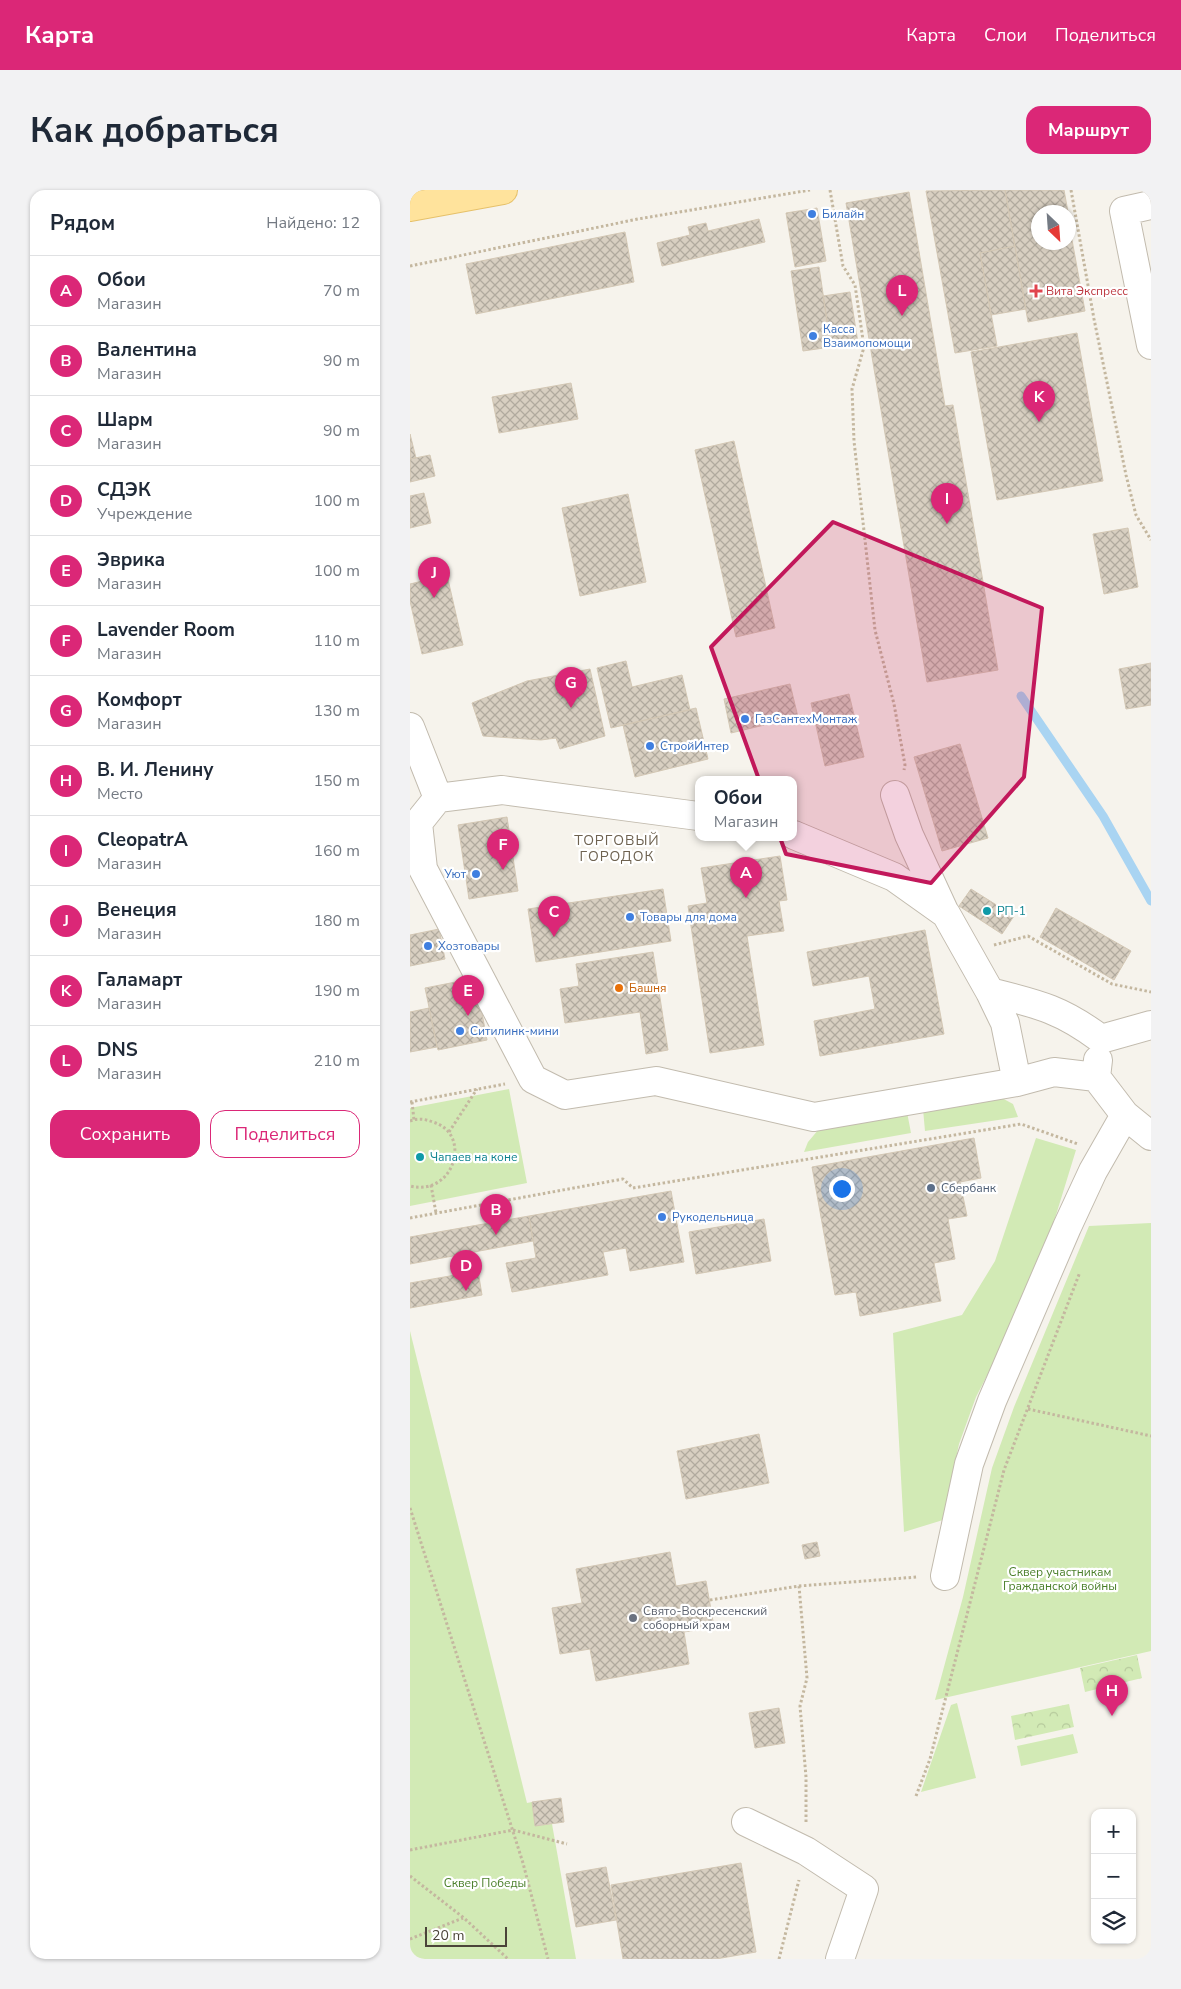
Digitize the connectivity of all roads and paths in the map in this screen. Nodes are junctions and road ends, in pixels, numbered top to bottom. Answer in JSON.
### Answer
{"nodes":[{"id":1,"x":503,"y":190,"type":"edge"},
{"id":2,"x":810,"y":190,"type":"edge"},
{"id":3,"x":830,"y":190,"type":"edge"},
{"id":4,"x":1071,"y":190,"type":"edge"},
{"id":5,"x":1151,"y":205,"type":"edge"},
{"id":6,"x":410,"y":207,"type":"edge"},
{"id":7,"x":410,"y":266,"type":"edge"},
{"id":8,"x":1151,"y":345,"type":"edge"},
{"id":9,"x":1151,"y":540,"type":"edge"},
{"id":10,"x":410,"y":727,"type":"edge"},
{"id":11,"x":896,"y":795,"type":"joint"},
{"id":12,"x":438,"y":798,"type":"junction"},
{"id":13,"x":695,"y":816,"type":"edge"},
{"id":14,"x":797,"y":836,"type":"edge"},
{"id":15,"x":417,"y":876,"type":"edge"},
{"id":16,"x":946,"y":914,"type":"junction"},
{"id":17,"x":967,"y":952,"type":"junction"},
{"id":18,"x":990,"y":992,"type":"junction"},
{"id":19,"x":1151,"y":992,"type":"edge"},
{"id":20,"x":1151,"y":1025,"type":"edge"},
{"id":21,"x":1101,"y":1039,"type":"junction"},
{"id":22,"x":1096,"y":1077,"type":"junction"},
{"id":23,"x":533,"y":1079,"type":"junction"},
{"id":24,"x":1017,"y":1082,"type":"junction"},
{"id":25,"x":477,"y":1089,"type":"junction"},
{"id":26,"x":411,"y":1102,"type":"edge"},
{"id":27,"x":1125,"y":1114,"type":"junction"},
{"id":28,"x":412,"y":1121,"type":"edge"},
{"id":29,"x":449,"y":1132,"type":"junction"},
{"id":30,"x":1151,"y":1136,"type":"edge"},
{"id":31,"x":1104,"y":1152,"type":"junction"},
{"id":32,"x":431,"y":1185,"type":"junction"},
{"id":33,"x":410,"y":1186,"type":"edge"},
{"id":34,"x":436,"y":1213,"type":"junction"},
{"id":35,"x":410,"y":1218,"type":"edge"},
{"id":36,"x":1081,"y":1271,"type":"dead end"},
{"id":37,"x":1028,"y":1409,"type":"junction"},
{"id":38,"x":1151,"y":1436,"type":"edge"},
{"id":39,"x":410,"y":1508,"type":"edge"},
{"id":40,"x":945,"y":1576,"type":"joint"},
{"id":41,"x":799,"y":1586,"type":"junction"},
{"id":42,"x":710,"y":1600,"type":"dead end"},
{"id":43,"x":916,"y":1796,"type":"dead end"},
{"id":44,"x":746,"y":1822,"type":"dead end"},
{"id":45,"x":513,"y":1830,"type":"junction"},
{"id":46,"x":567,"y":1844,"type":"dead end"},
{"id":47,"x":410,"y":1850,"type":"edge"},
{"id":48,"x":806,"y":1851,"type":"junction"},
{"id":49,"x":410,"y":1876,"type":"edge"},
{"id":50,"x":464,"y":1918,"type":"junction"},
{"id":51,"x":410,"y":1939,"type":"edge"},
{"id":52,"x":508,"y":1959,"type":"edge"},
{"id":53,"x":548,"y":1959,"type":"edge"},
{"id":54,"x":779,"y":1959,"type":"edge"},
{"id":55,"x":840,"y":1959,"type":"edge"}],
"edges":[{"from":1,"to":6,"type":"main road"},
{"from":2,"to":7,"type":"path"},
{"from":3,"to":11,"type":"path"},
{"from":4,"to":9,"type":"path"},
{"from":5,"to":8,"type":"street"},
{"from":10,"to":12,"type":"street"},
{"from":11,"to":16,"type":"street"},
{"from":12,"to":13,"type":"street"},
{"from":12,"to":15,"type":"street"},
{"from":14,"to":16,"type":"street"},
{"from":15,"to":23,"type":"street"},
{"from":16,"to":17,"type":"street"},
{"from":17,"to":18,"type":"street"},
{"from":17,"to":19,"type":"path"},
{"from":18,"to":21,"type":"street"},
{"from":18,"to":24,"type":"street"},
{"from":20,"to":21,"type":"street"},
{"from":21,"to":22,"type":"street"},
{"from":22,"to":24,"type":"street"},
{"from":22,"to":27,"type":"street"},
{"from":23,"to":24,"type":"street"},
{"from":23,"to":25,"type":"path"},
{"from":25,"to":26,"type":"path"},
{"from":25,"to":29,"type":"path"},
{"from":26,"to":28,"type":"path"},
{"from":27,"to":30,"type":"street"},
{"from":27,"to":31,"type":"street"},
{"from":28,"to":29,"type":"path"},
{"from":29,"to":32,"type":"path"},
{"from":31,"to":34,"type":"path"},
{"from":31,"to":40,"type":"street"},
{"from":32,"to":33,"type":"path"},
{"from":32,"to":34,"type":"path"},
{"from":34,"to":35,"type":"path"},
{"from":36,"to":37,"type":"path"},
{"from":37,"to":38,"type":"path"},
{"from":37,"to":43,"type":"path"},
{"from":39,"to":45,"type":"path"},
{"from":40,"to":41,"type":"path"},
{"from":41,"to":42,"type":"path"},
{"from":41,"to":48,"type":"path"},
{"from":44,"to":48,"type":"street"},
{"from":45,"to":46,"type":"path"},
{"from":45,"to":47,"type":"path"},
{"from":45,"to":53,"type":"path"},
{"from":48,"to":54,"type":"path"},
{"from":48,"to":55,"type":"street"},
{"from":49,"to":50,"type":"path"},
{"from":50,"to":51,"type":"path"},
{"from":50,"to":52,"type":"path"}]}
